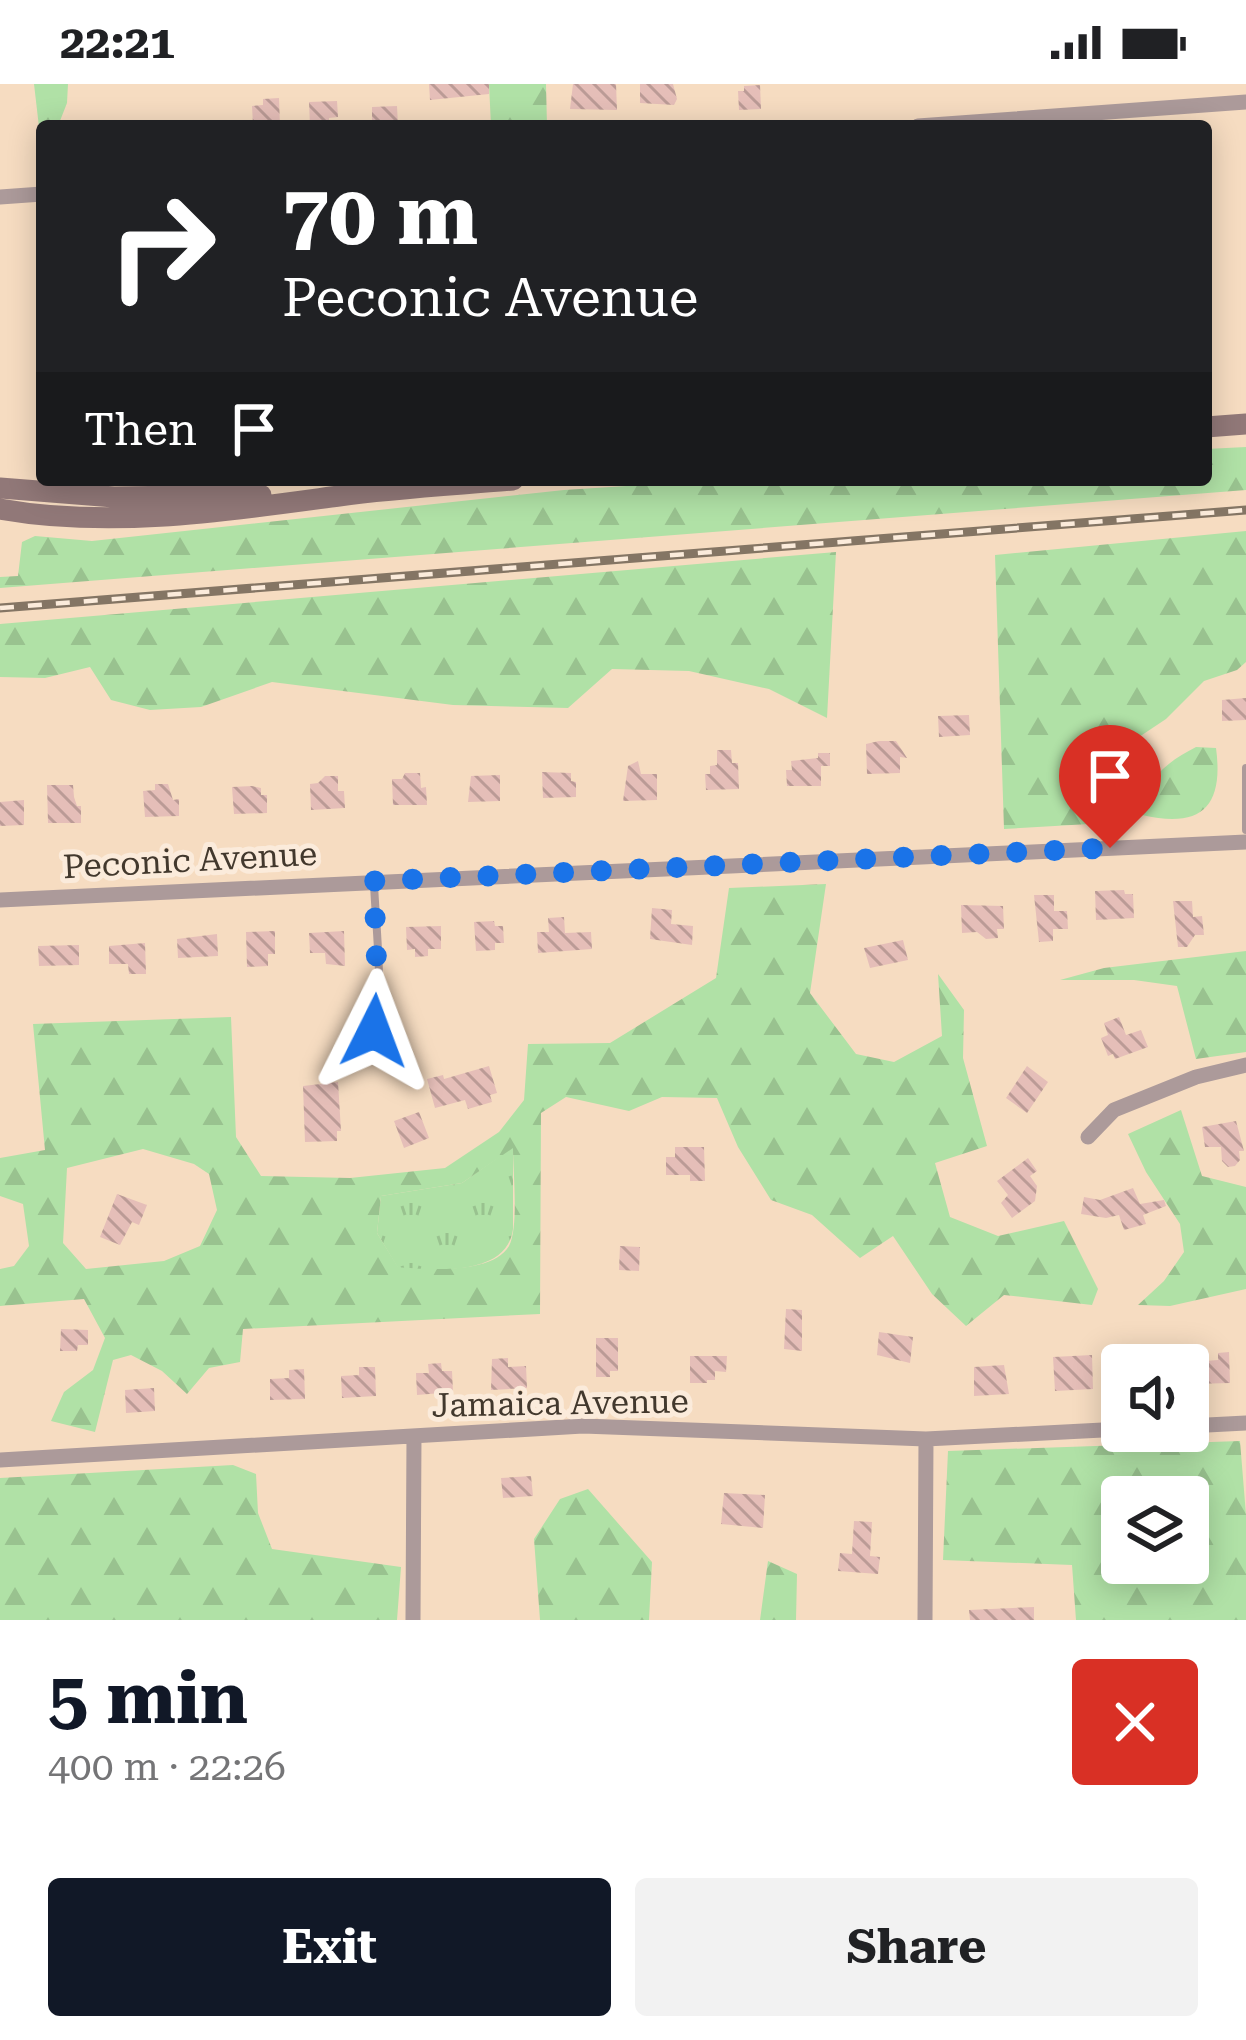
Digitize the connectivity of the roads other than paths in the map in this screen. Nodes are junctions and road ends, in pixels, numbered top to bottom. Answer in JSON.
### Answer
{"nodes":[{"id":1,"x":1246,"y":102,"type":"edge"},
{"id":2,"x":1000,"y":120,"type":"edge"},
{"id":3,"x":36,"y":194,"type":"edge"},
{"id":4,"x":0,"y":197,"type":"edge"},
{"id":5,"x":1246,"y":424,"type":"edge"},
{"id":6,"x":1212,"y":427,"type":"edge"},
{"id":7,"x":444,"y":486,"type":"edge"},
{"id":8,"x":4,"y":499,"type":"edge"},
{"id":9,"x":1246,"y":768,"type":"edge"},
{"id":10,"x":1246,"y":830,"type":"edge"},
{"id":11,"x":1246,"y":842,"type":"edge"},
{"id":12,"x":374,"y":881,"type":"junction"},
{"id":13,"x":0,"y":900,"type":"edge"},
{"id":14,"x":334,"y":1058,"type":"dead end"},
{"id":15,"x":1246,"y":1065,"type":"edge"},
{"id":16,"x":1088,"y":1138,"type":"dead end"},
{"id":17,"x":1246,"y":1423,"type":"edge"},
{"id":18,"x":1209,"y":1425,"type":"edge"},
{"id":19,"x":1101,"y":1431,"type":"edge"},
{"id":20,"x":414,"y":1436,"type":"junction"},
{"id":21,"x":926,"y":1439,"type":"junction"},
{"id":22,"x":0,"y":1460,"type":"edge"},
{"id":23,"x":413,"y":1620,"type":"edge"},
{"id":24,"x":925,"y":1620,"type":"edge"}],
"edges":[{"from":1,"to":2,"type":"street"},
{"from":3,"to":4,"type":"street"},
{"from":5,"to":6,"type":"street"},
{"from":7,"to":8,"type":"street"},
{"from":9,"to":10,"type":"lane"},
{"from":11,"to":12,"type":"street","name":"Peconic Avenue"},
{"from":12,"to":13,"type":"street","name":"Peconic Avenue"},
{"from":12,"to":14,"type":"lane"},
{"from":15,"to":16,"type":"street"},
{"from":17,"to":18,"type":"street"},
{"from":19,"to":21,"type":"street","name":"Jamaica Avenue"},
{"from":20,"to":21,"type":"street","name":"Jamaica Avenue"},
{"from":20,"to":22,"type":"street","name":"Jamaica Avenue"},
{"from":20,"to":23,"type":"street"},
{"from":21,"to":24,"type":"street"}]}
